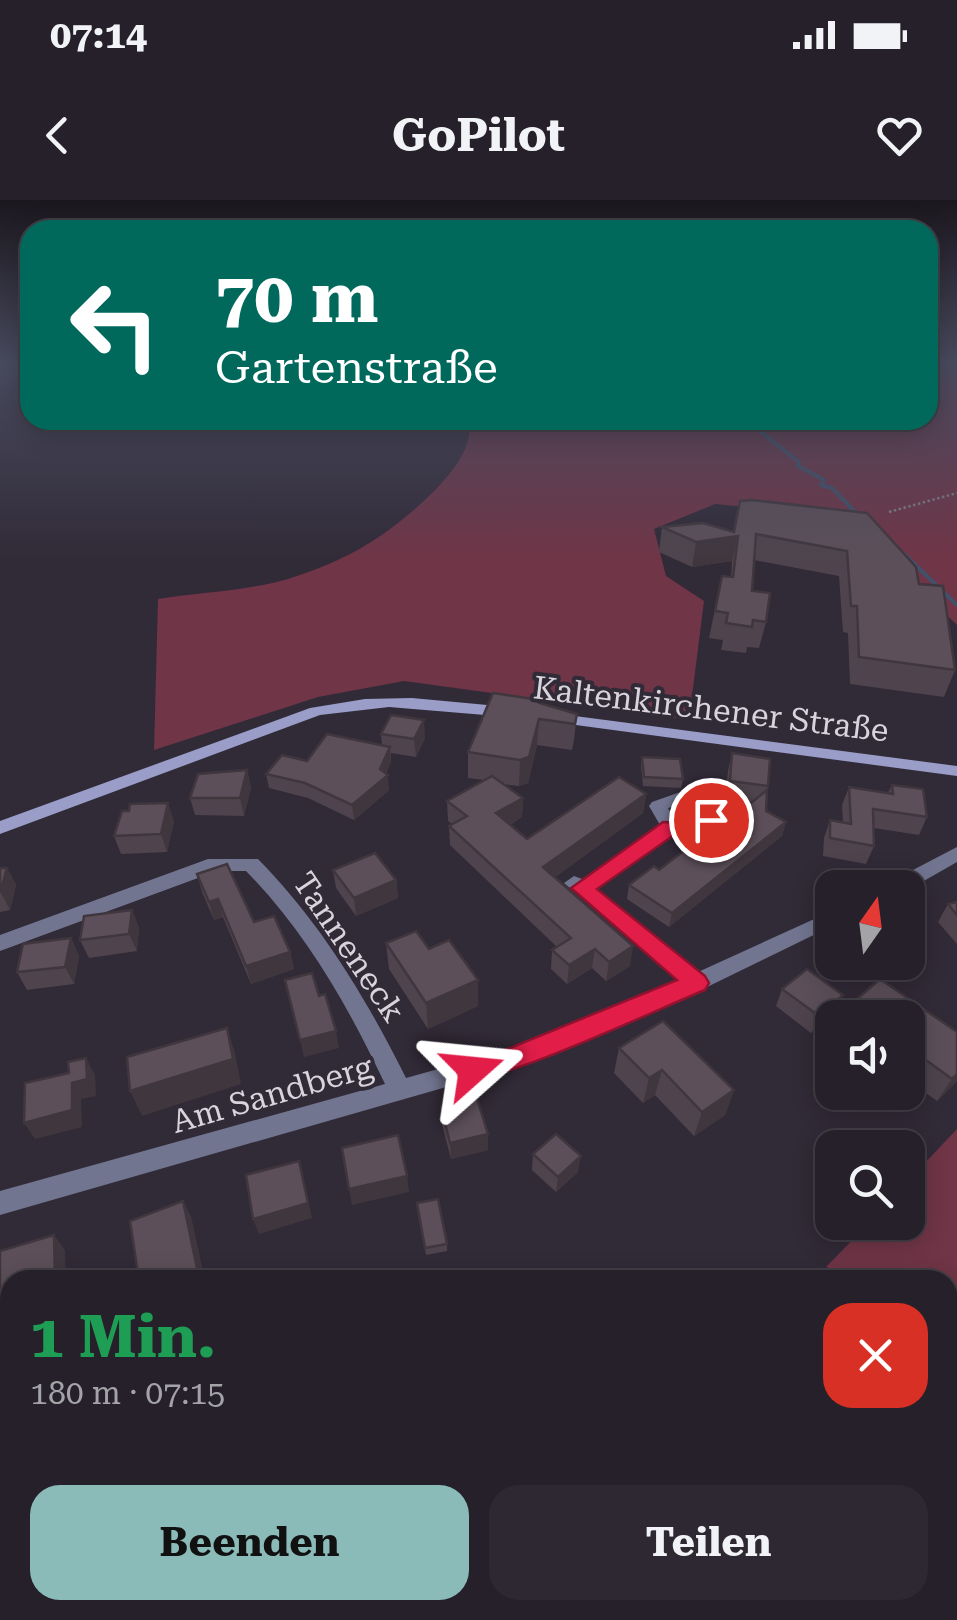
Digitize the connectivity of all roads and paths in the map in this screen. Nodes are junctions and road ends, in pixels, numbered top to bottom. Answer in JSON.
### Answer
{"nodes":[{"id":1,"x":957,"y":493,"type":"edge"},
{"id":2,"x":889,"y":512,"type":"dead end"},
{"id":3,"x":957,"y":771,"type":"edge"},
{"id":4,"x":670,"y":827,"type":"dead end"},
{"id":5,"x":0,"y":828,"type":"edge"},
{"id":6,"x":957,"y":854,"type":"edge"},
{"id":7,"x":925,"y":872,"type":"edge"},
{"id":8,"x":815,"y":926,"type":"edge"},
{"id":9,"x":0,"y":943,"type":"edge"},
{"id":10,"x":697,"y":983,"type":"junction"},
{"id":11,"x":400,"y":1091,"type":"junction"},
{"id":12,"x":0,"y":1204,"type":"edge"}],
"edges":[{"from":1,"to":2,"type":"path"},
{"from":3,"to":5,"type":"main road","name":"Kaltenkirchener Straße"},
{"from":4,"to":10,"type":"street"},
{"from":6,"to":7,"type":"street"},
{"from":8,"to":10,"type":"street","name":"Am Sandberg"},
{"from":9,"to":11,"type":"street","name":"Tanneneck"},
{"from":10,"to":11,"type":"street","name":"Am Sandberg"},
{"from":11,"to":12,"type":"street","name":"Am Sandberg"}]}
